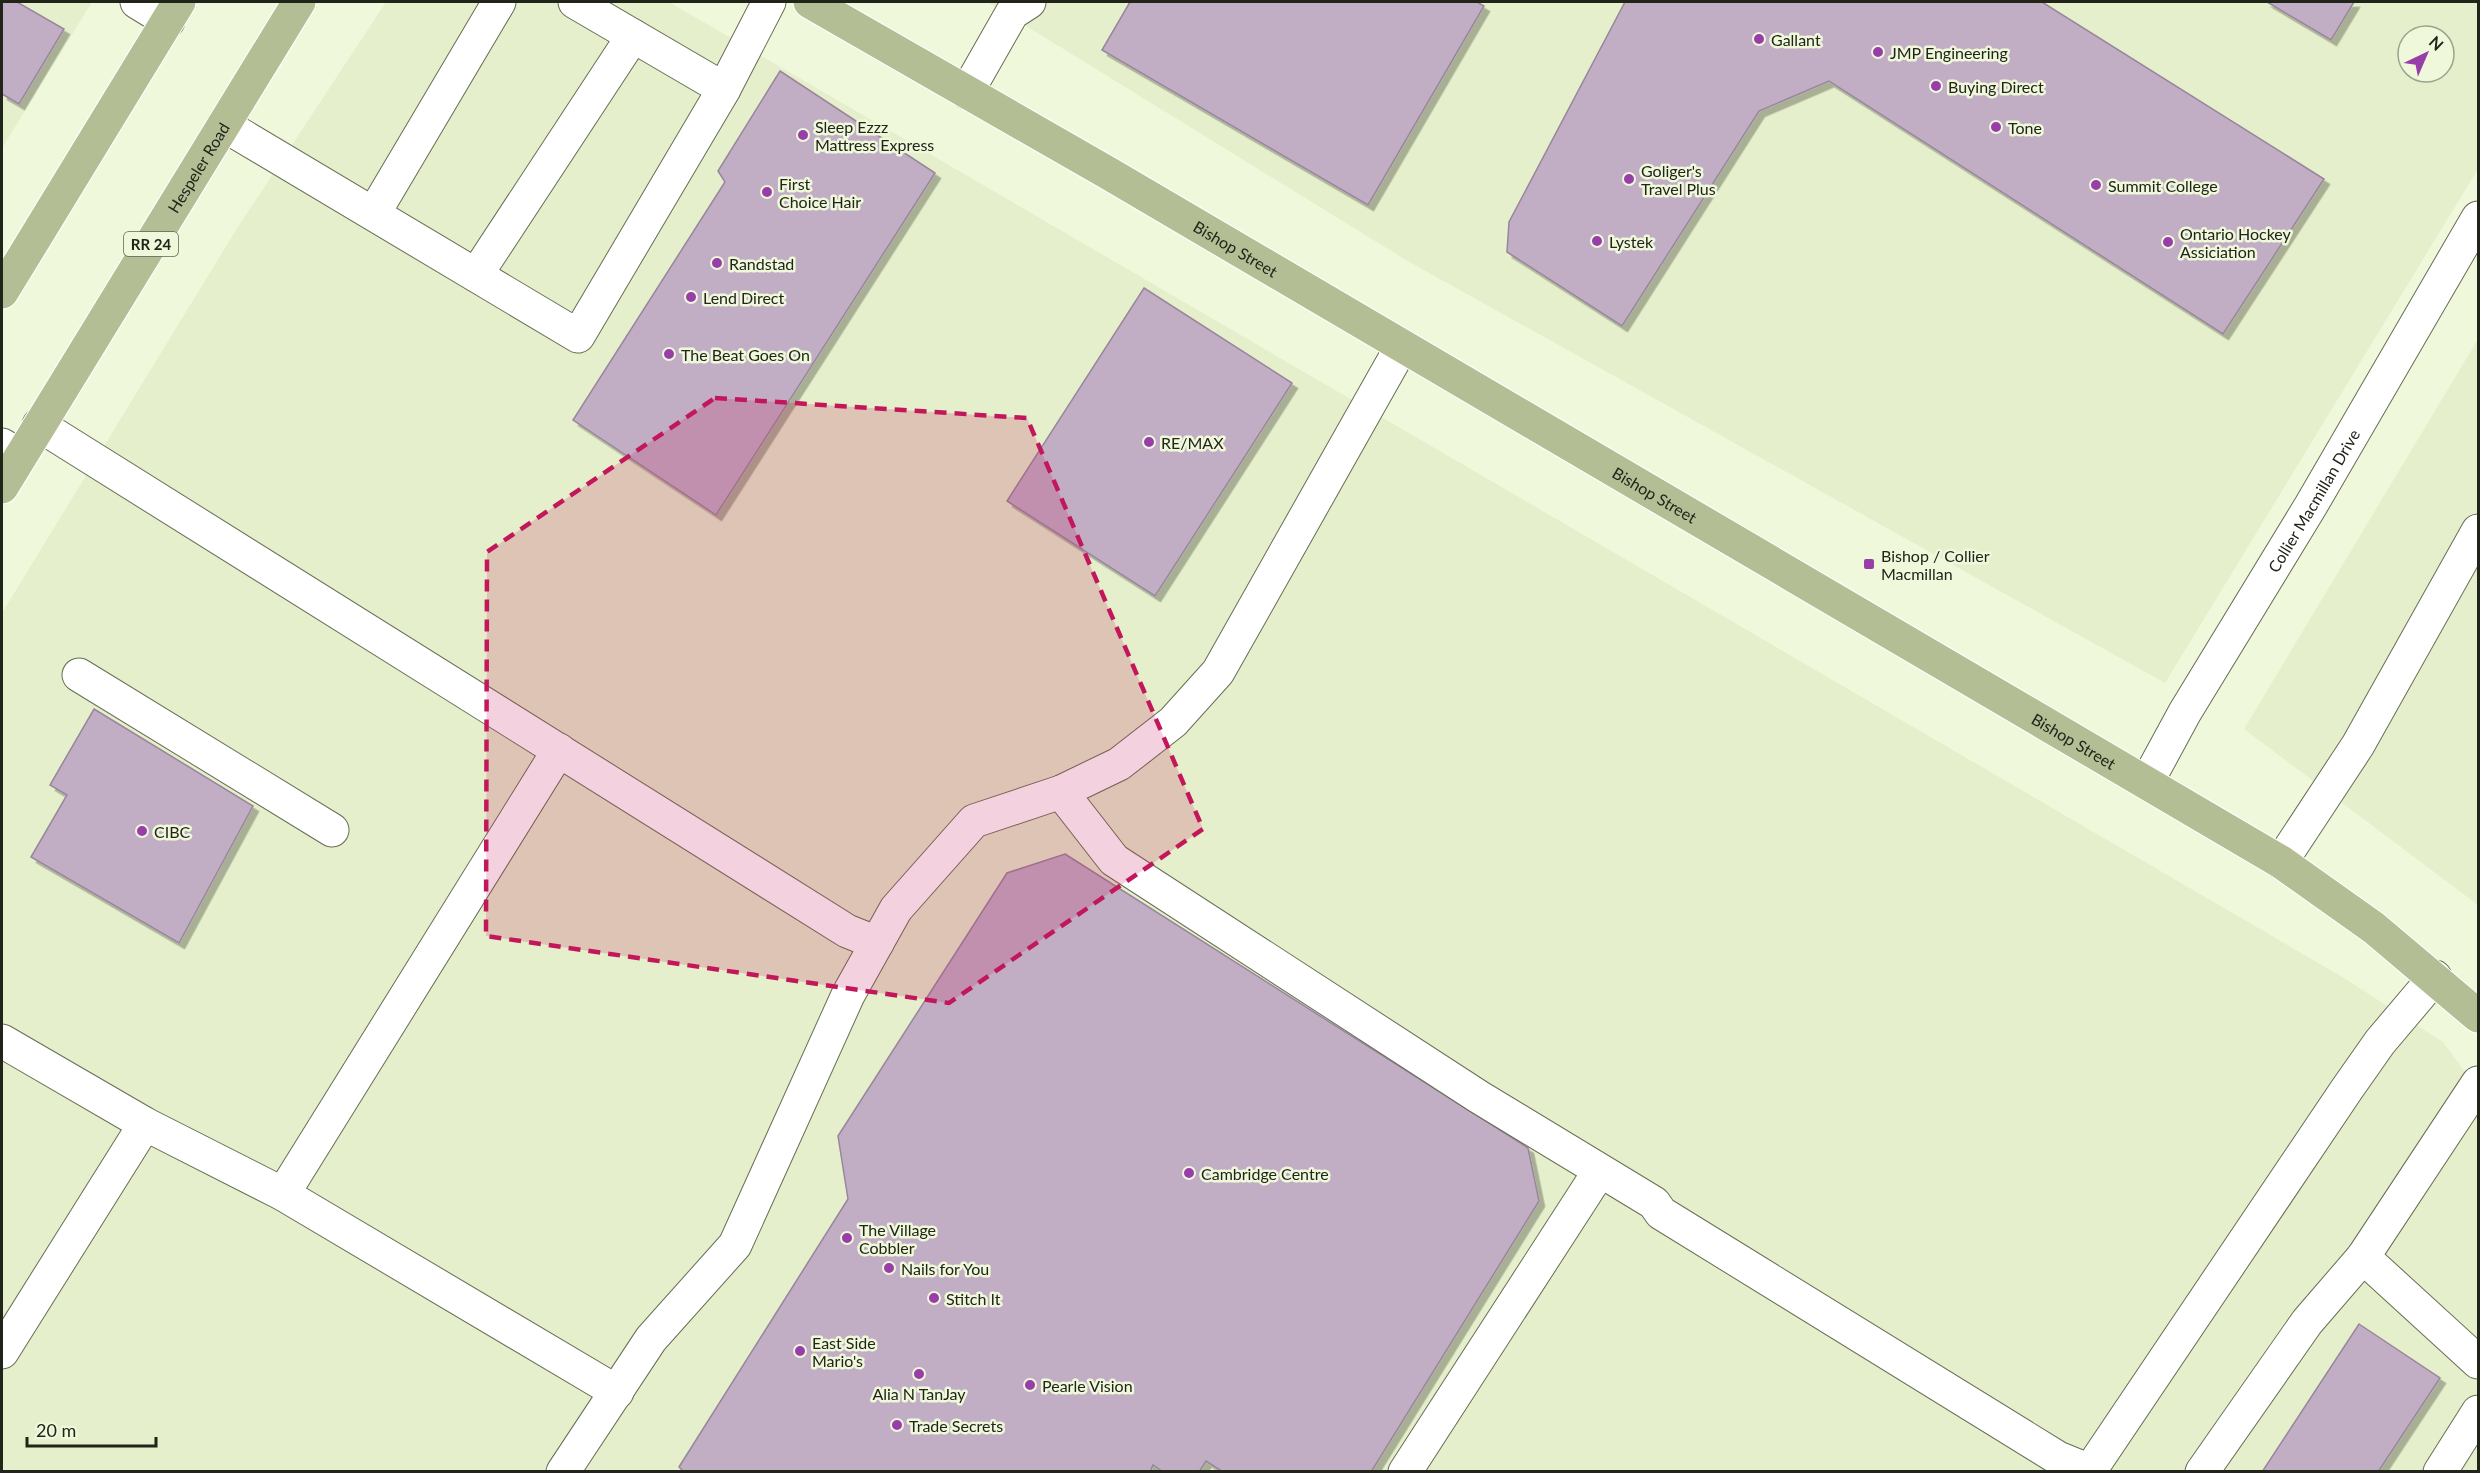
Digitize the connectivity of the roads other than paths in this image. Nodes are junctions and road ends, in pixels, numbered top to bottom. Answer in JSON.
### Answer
{"nodes":[{"id":1,"x":137,"y":2,"type":"edge"},
{"id":2,"x":299,"y":2,"type":"edge"},
{"id":3,"x":499,"y":2,"type":"edge"},
{"id":4,"x":575,"y":2,"type":"edge"},
{"id":5,"x":769,"y":2,"type":"edge"},
{"id":6,"x":810,"y":2,"type":"edge"},
{"id":7,"x":1029,"y":2,"type":"edge"},
{"id":8,"x":174,"y":11,"type":"edge"},
{"id":9,"x":633,"y":36,"type":"junction"},
{"id":10,"x":723,"y":89,"type":"junction"},
{"id":11,"x":967,"y":92,"type":"junction"},
{"id":12,"x":224,"y":125,"type":"junction"},
{"id":13,"x":374,"y":213,"type":"junction"},
{"id":14,"x":2478,"y":218,"type":"edge"},
{"id":15,"x":476,"y":274,"type":"junction"},
{"id":16,"x":2,"y":292,"type":"edge"},
{"id":17,"x":1402,"y":346,"type":"junction"},
{"id":18,"x":39,"y":425,"type":"junction"},
{"id":19,"x":11,"y":451,"type":"edge"},
{"id":20,"x":2,"y":487,"type":"edge"},
{"id":21,"x":2478,"y":531,"type":"edge"},
{"id":22,"x":79,"y":675,"type":"dead end"},
{"id":23,"x":559,"y":750,"type":"junction"},
{"id":24,"x":2147,"y":783,"type":"junction"},
{"id":25,"x":1061,"y":792,"type":"junction"},
{"id":26,"x":332,"y":830,"type":"dead end"},
{"id":27,"x":2282,"y":862,"type":"junction"},
{"id":28,"x":877,"y":943,"type":"junction"},
{"id":29,"x":2435,"y":977,"type":"junction"},
{"id":30,"x":2478,"y":1016,"type":"edge"},
{"id":31,"x":2,"y":1041,"type":"edge"},
{"id":32,"x":2478,"y":1083,"type":"edge"},
{"id":33,"x":145,"y":1124,"type":"junction"},
{"id":34,"x":1599,"y":1172,"type":"junction"},
{"id":35,"x":283,"y":1194,"type":"junction"},
{"id":36,"x":2363,"y":1257,"type":"junction"},
{"id":37,"x":2,"y":1353,"type":"edge"},
{"id":38,"x":2478,"y":1362,"type":"edge"},
{"id":39,"x":616,"y":1392,"type":"junction"},
{"id":40,"x":2478,"y":1412,"type":"edge"},
{"id":41,"x":2089,"y":1471,"type":"edge"},
{"id":42,"x":563,"y":1472,"type":"edge"},
{"id":43,"x":1405,"y":1472,"type":"edge"},
{"id":44,"x":2202,"y":1472,"type":"edge"},
{"id":45,"x":2440,"y":1472,"type":"edge"}],
"edges":[{"from":1,"to":8,"type":"street"},
{"from":2,"to":12,"type":"main road","name":"Hespeler Road","number":"RR 24"},
{"from":3,"to":13,"type":"street"},
{"from":4,"to":9,"type":"street"},
{"from":5,"to":10,"type":"street"},
{"from":6,"to":11,"type":"main road","name":"Bishop Street"},
{"from":7,"to":11,"type":"street"},
{"from":8,"to":16,"type":"main road"},
{"from":9,"to":10,"type":"street"},
{"from":9,"to":15,"type":"street"},
{"from":10,"to":15,"type":"street"},
{"from":11,"to":17,"type":"main road","name":"Bishop Street"},
{"from":12,"to":13,"type":"street"},
{"from":12,"to":18,"type":"main road","name":"Hespeler Road","number":"RR 24"},
{"from":13,"to":15,"type":"street"},
{"from":14,"to":24,"type":"street","name":"Collier Macmillan Drive"},
{"from":17,"to":24,"type":"main road","name":"Bishop Street"},
{"from":17,"to":25,"type":"street"},
{"from":18,"to":19,"type":"main road","name":"Hespeler Road","number":"RR 24"},
{"from":18,"to":23,"type":"street"},
{"from":19,"to":20,"type":"main road","name":"Hespeler Road","number":"RR 24"},
{"from":21,"to":27,"type":"street"},
{"from":22,"to":26,"type":"street"},
{"from":23,"to":28,"type":"street"},
{"from":23,"to":35,"type":"street"},
{"from":24,"to":27,"type":"main road","name":"Bishop Street"},
{"from":25,"to":28,"type":"street"},
{"from":25,"to":34,"type":"street"},
{"from":27,"to":29,"type":"main road","name":"Bishop Street"},
{"from":28,"to":39,"type":"street"},
{"from":29,"to":30,"type":"main road","name":"Bishop Street"},
{"from":29,"to":41,"type":"street"},
{"from":31,"to":33,"type":"street"},
{"from":32,"to":36,"type":"street"},
{"from":33,"to":35,"type":"street"},
{"from":33,"to":37,"type":"street"},
{"from":34,"to":41,"type":"street"},
{"from":34,"to":43,"type":"street"},
{"from":35,"to":39,"type":"street"},
{"from":36,"to":38,"type":"street"},
{"from":36,"to":44,"type":"street"},
{"from":39,"to":42,"type":"street"},
{"from":40,"to":45,"type":"street"}]}
